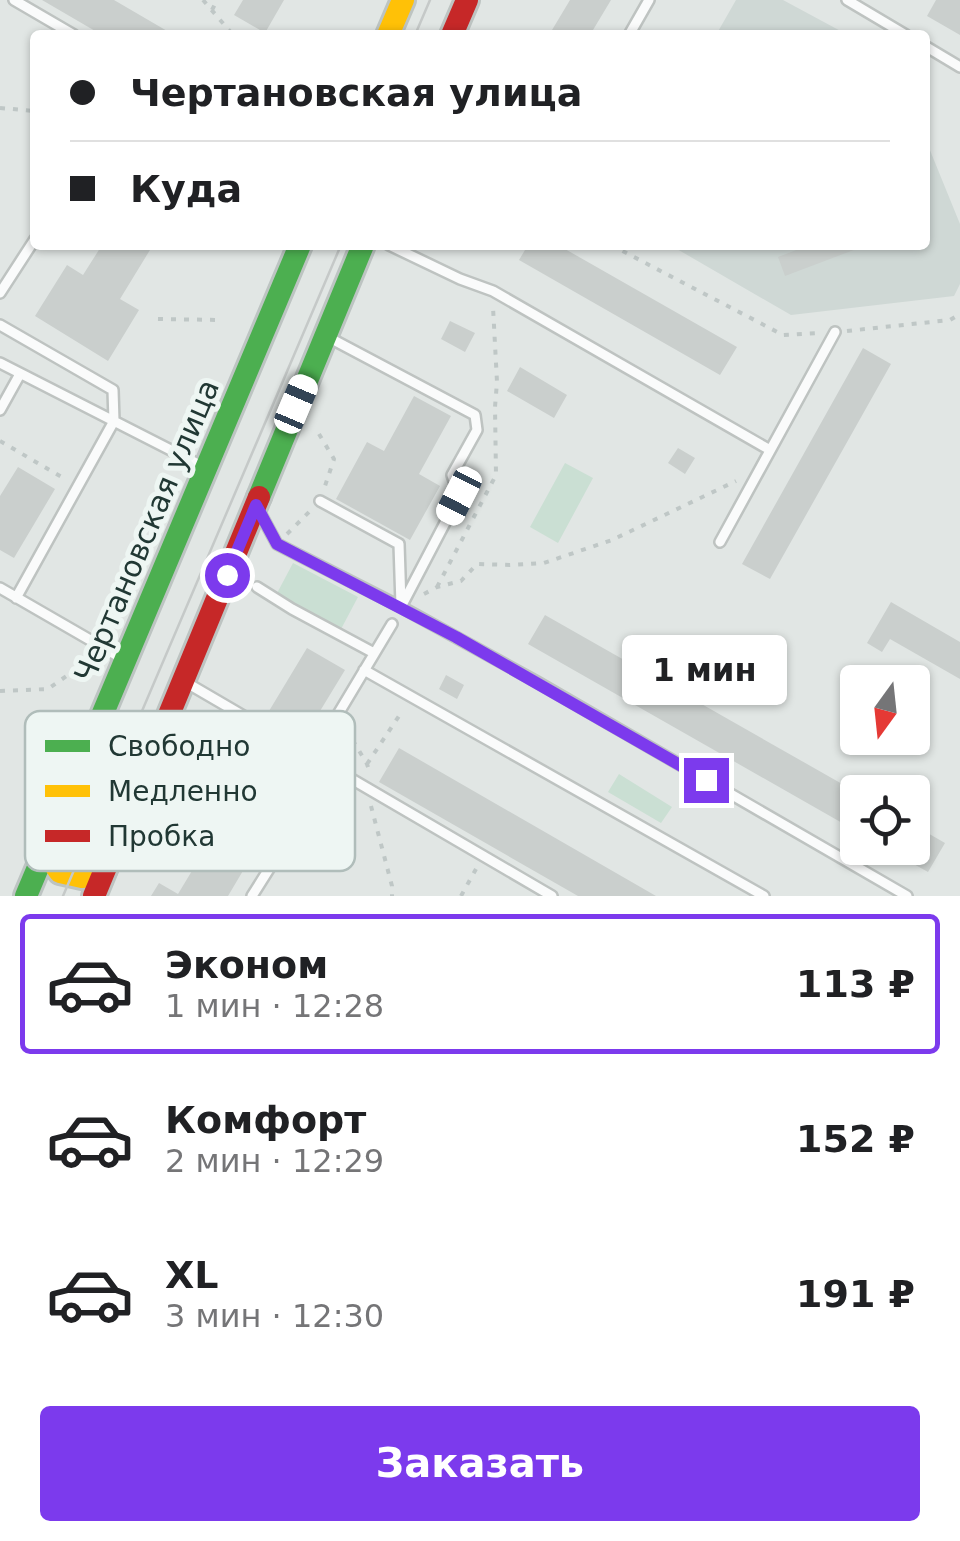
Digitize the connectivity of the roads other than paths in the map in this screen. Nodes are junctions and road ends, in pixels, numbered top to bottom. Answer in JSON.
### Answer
{"nodes":[{"id":1,"x":14,"y":0,"type":"edge"},
{"id":2,"x":403,"y":0,"type":"edge"},
{"id":3,"x":467,"y":0,"type":"edge"},
{"id":4,"x":650,"y":0,"type":"edge"},
{"id":5,"x":847,"y":0,"type":"edge"},
{"id":6,"x":65,"y":30,"type":"edge"},
{"id":7,"x":390,"y":30,"type":"edge"},
{"id":8,"x":454,"y":30,"type":"edge"},
{"id":9,"x":632,"y":30,"type":"edge"},
{"id":10,"x":898,"y":30,"type":"edge"},
{"id":11,"x":930,"y":49,"type":"edge"},
{"id":12,"x":960,"y":67,"type":"edge"},
{"id":13,"x":30,"y":247,"type":"edge"},
{"id":14,"x":298,"y":250,"type":"edge"},
{"id":15,"x":361,"y":250,"type":"edge"},
{"id":16,"x":399,"y":250,"type":"edge"},
{"id":17,"x":0,"y":293,"type":"edge"},
{"id":18,"x":0,"y":325,"type":"edge"},
{"id":19,"x":834,"y":332,"type":"road end"},
{"id":20,"x":325,"y":335,"type":"junction"},
{"id":21,"x":0,"y":363,"type":"edge"},
{"id":22,"x":20,"y":374,"type":"junction"},
{"id":23,"x":0,"y":410,"type":"edge"},
{"id":24,"x":114,"y":421,"type":"junction"},
{"id":25,"x":770,"y":450,"type":"junction"},
{"id":26,"x":207,"y":468,"type":"junction"},
{"id":27,"x":320,"y":501,"type":"road end"},
{"id":28,"x":256,"y":505,"type":"junction"},
{"id":29,"x":720,"y":542,"type":"dead end"},
{"id":30,"x":257,"y":587,"type":"dead end"},
{"id":31,"x":0,"y":588,"type":"edge"},
{"id":32,"x":16,"y":598,"type":"junction"},
{"id":33,"x":401,"y":608,"type":"junction"},
{"id":34,"x":392,"y":624,"type":"dead end"},
{"id":35,"x":374,"y":653,"type":"junction"},
{"id":36,"x":125,"y":661,"type":"junction"},
{"id":37,"x":364,"y":670,"type":"junction"},
{"id":38,"x":183,"y":680,"type":"junction"},
{"id":39,"x":104,"y":711,"type":"edge"},
{"id":40,"x":170,"y":711,"type":"edge"},
{"id":41,"x":236,"y":711,"type":"edge"},
{"id":42,"x":340,"y":711,"type":"edge"},
{"id":43,"x":355,"y":781,"type":"edge"},
{"id":44,"x":37,"y":871,"type":"edge"},
{"id":45,"x":59,"y":871,"type":"edge"},
{"id":46,"x":99,"y":871,"type":"edge"},
{"id":47,"x":104,"y":871,"type":"edge"},
{"id":48,"x":268,"y":871,"type":"edge"},
{"id":49,"x":26,"y":896,"type":"edge"},
{"id":50,"x":94,"y":896,"type":"edge"},
{"id":51,"x":252,"y":896,"type":"edge"},
{"id":52,"x":552,"y":896,"type":"edge"},
{"id":53,"x":764,"y":896,"type":"edge"},
{"id":54,"x":907,"y":896,"type":"edge"}],
"edges":[{"from":1,"to":6,"type":"lane"},
{"from":2,"to":7,"type":"main road"},
{"from":3,"to":8,"type":"main road"},
{"from":4,"to":9,"type":"lane"},
{"from":5,"to":10,"type":"lane"},
{"from":11,"to":12,"type":"lane"},
{"from":13,"to":17,"type":"lane"},
{"from":14,"to":26,"type":"main road","name":"Чертановская улица"},
{"from":15,"to":20,"type":"main road"},
{"from":16,"to":25,"type":"lane"},
{"from":18,"to":24,"type":"lane"},
{"from":19,"to":25,"type":"lane"},
{"from":20,"to":28,"type":"main road"},
{"from":20,"to":33,"type":"lane"},
{"from":21,"to":22,"type":"lane"},
{"from":22,"to":23,"type":"lane"},
{"from":22,"to":24,"type":"lane"},
{"from":24,"to":26,"type":"lane"},
{"from":24,"to":32,"type":"lane"},
{"from":25,"to":29,"type":"lane"},
{"from":26,"to":36,"type":"main road","name":"Чертановская улица"},
{"from":27,"to":33,"type":"lane"},
{"from":28,"to":33,"type":"lane"},
{"from":28,"to":38,"type":"main road"},
{"from":30,"to":35,"type":"lane"},
{"from":31,"to":32,"type":"lane"},
{"from":32,"to":36,"type":"lane"},
{"from":33,"to":54,"type":"lane"},
{"from":34,"to":35,"type":"lane"},
{"from":35,"to":37,"type":"lane"},
{"from":36,"to":39,"type":"main road","name":"Чертановская улица"},
{"from":37,"to":42,"type":"lane"},
{"from":37,"to":53,"type":"lane"},
{"from":38,"to":40,"type":"main road"},
{"from":38,"to":41,"type":"lane"},
{"from":43,"to":52,"type":"lane"},
{"from":44,"to":49,"type":"main road","name":"Чертановская улица"},
{"from":45,"to":46,"type":"main road"},
{"from":47,"to":50,"type":"main road"},
{"from":48,"to":51,"type":"lane"}]}
